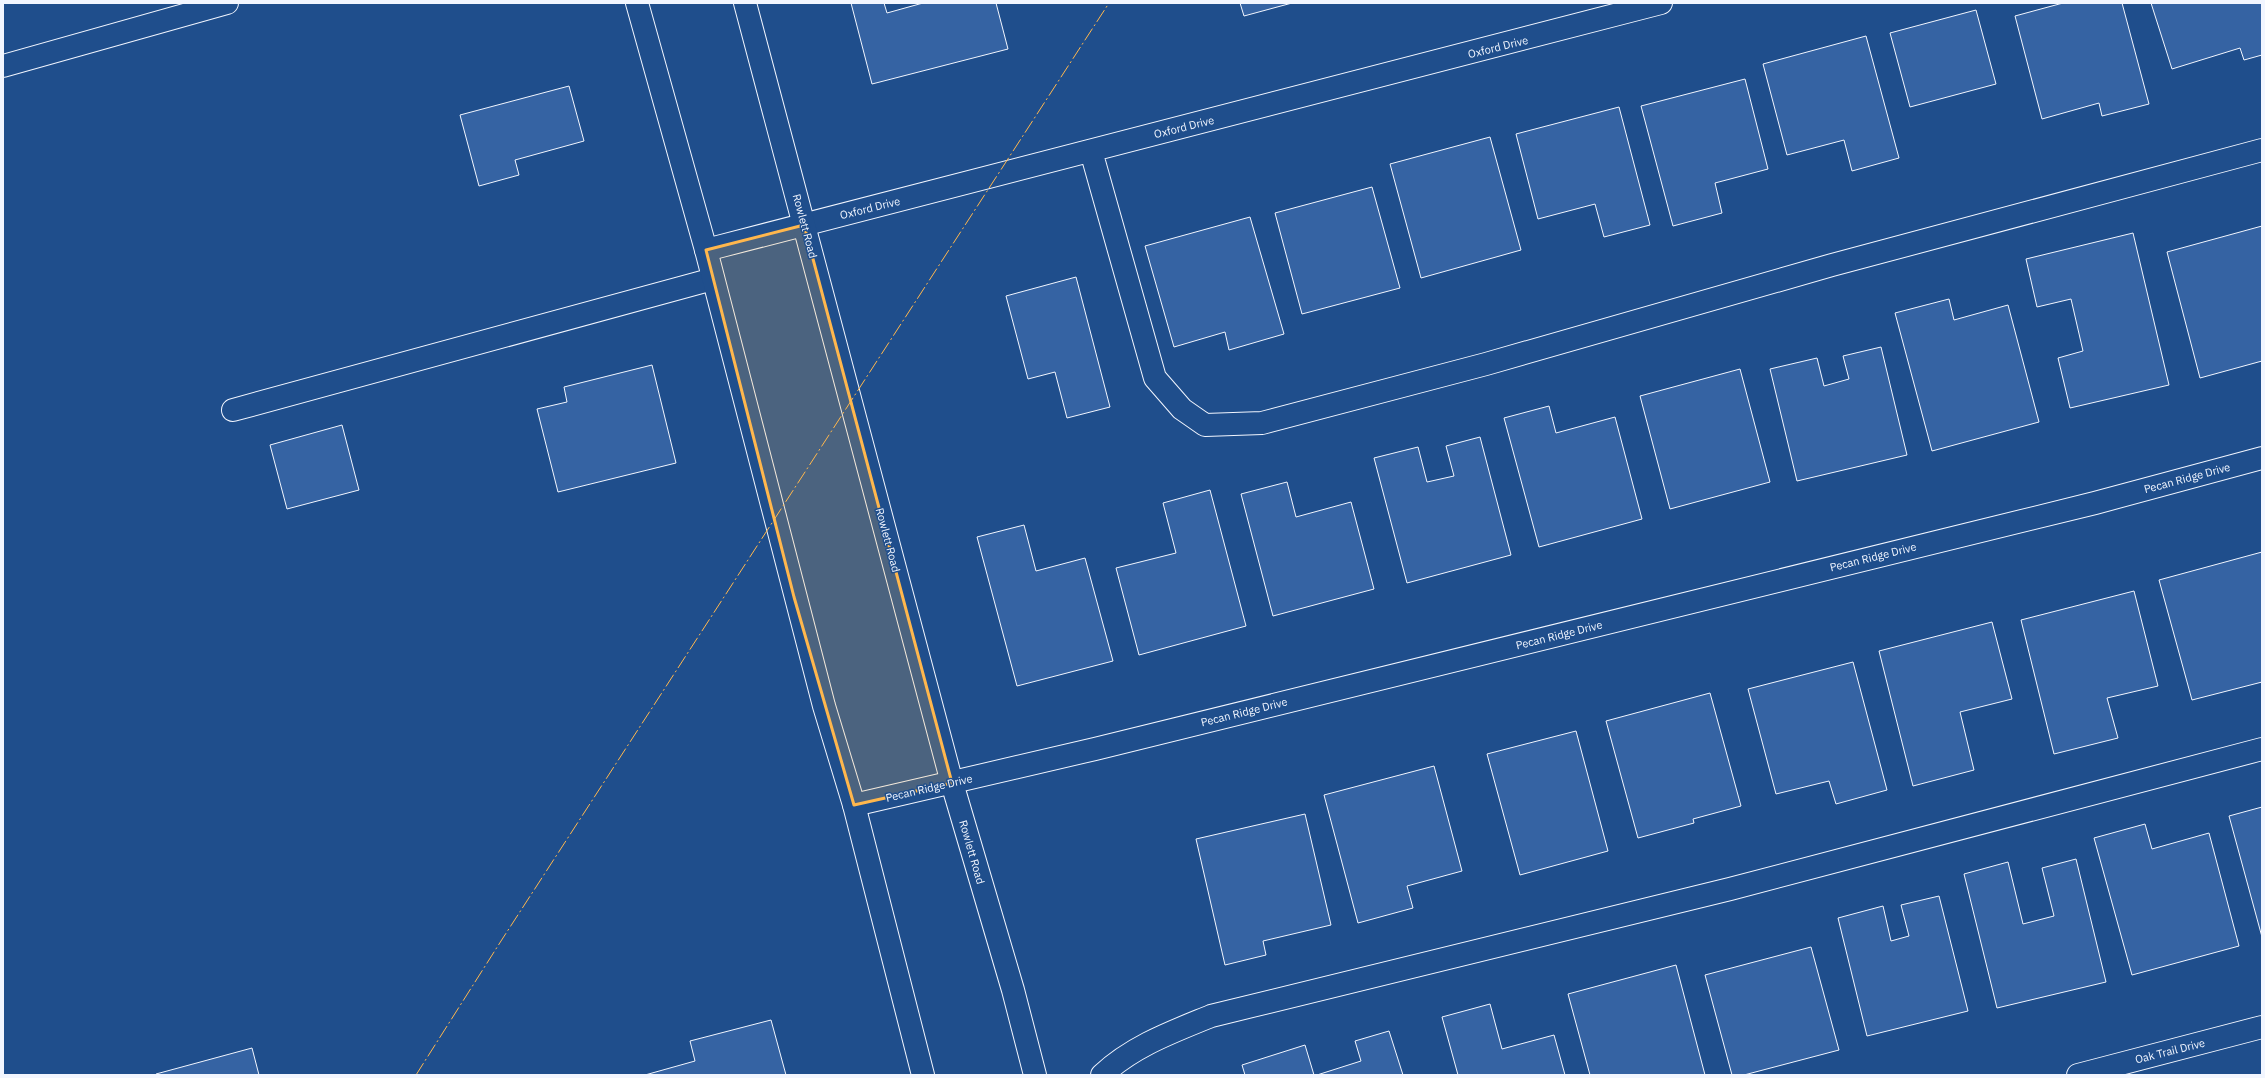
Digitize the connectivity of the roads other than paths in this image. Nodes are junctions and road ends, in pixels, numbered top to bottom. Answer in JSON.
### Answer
{"nodes":[{"id":1,"x":227,"y":3,"type":"edge"},
{"id":2,"x":637,"y":3,"type":"edge"},
{"id":3,"x":745,"y":3,"type":"edge"},
{"id":4,"x":1661,"y":3,"type":"edge"},
{"id":5,"x":3,"y":66,"type":"edge"},
{"id":6,"x":2262,"y":150,"type":"edge"},
{"id":7,"x":1091,"y":151,"type":"junction"},
{"id":8,"x":804,"y":225,"type":"junction"},
{"id":9,"x":706,"y":250,"type":"junction"},
{"id":10,"x":713,"y":279,"type":"junction"},
{"id":11,"x":233,"y":410,"type":"dead end"},
{"id":12,"x":2262,"y":458,"type":"edge"},
{"id":13,"x":2262,"y":750,"type":"edge"},
{"id":14,"x":952,"y":783,"type":"junction"},
{"id":15,"x":854,"y":805,"type":"junction"},
{"id":16,"x":2262,"y":1027,"type":"edge"},
{"id":17,"x":923,"y":1075,"type":"edge"},
{"id":18,"x":1035,"y":1075,"type":"edge"},
{"id":19,"x":1102,"y":1075,"type":"edge"},
{"id":20,"x":2078,"y":1075,"type":"edge"}],
"edges":[{"from":1,"to":5,"type":"street"},
{"from":2,"to":9,"type":"street"},
{"from":3,"to":8,"type":"street","name":"Rowlett Road"},
{"from":4,"to":7,"type":"street","name":"Oxford Drive"},
{"from":6,"to":7,"type":"street"},
{"from":7,"to":8,"type":"street","name":"Oxford Drive"},
{"from":8,"to":9,"type":"street","name":"Oxford Drive"},
{"from":8,"to":14,"type":"street","name":"Rowlett Road"},
{"from":9,"to":10,"type":"street"},
{"from":10,"to":11,"type":"street"},
{"from":10,"to":15,"type":"street"},
{"from":12,"to":14,"type":"street","name":"Pecan Ridge Drive"},
{"from":13,"to":19,"type":"street"},
{"from":14,"to":15,"type":"street","name":"Pecan Ridge Drive"},
{"from":14,"to":18,"type":"street","name":"Rowlett Road"},
{"from":15,"to":17,"type":"street"},
{"from":16,"to":20,"type":"street","name":"Oak Trail Drive"}]}
